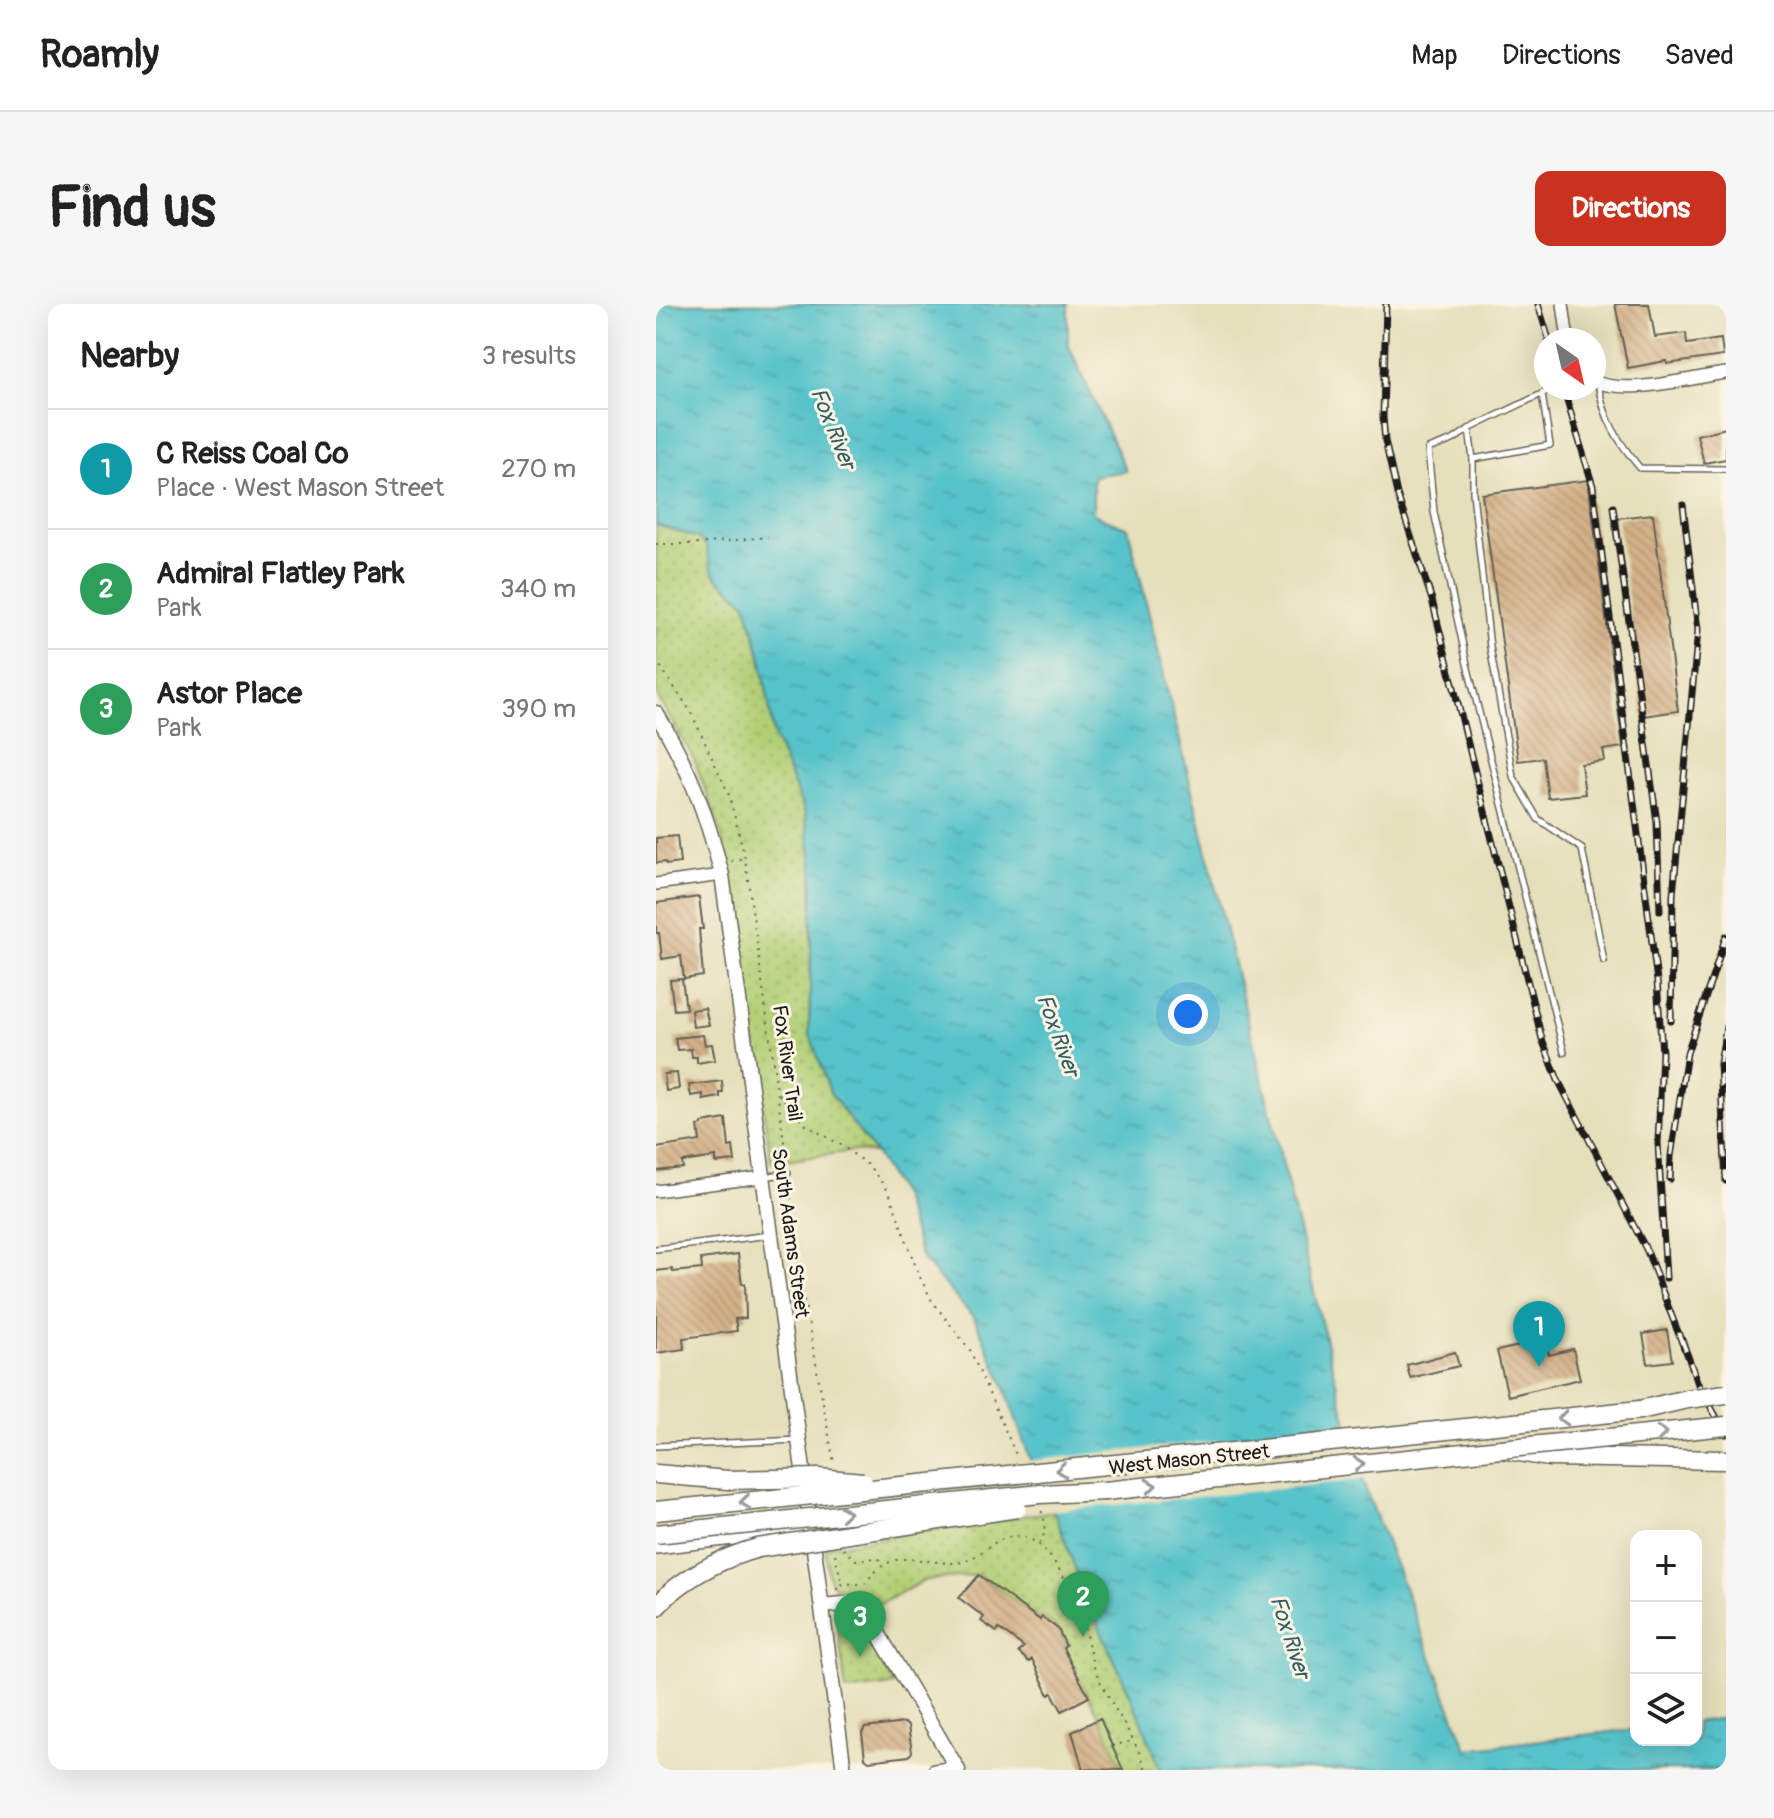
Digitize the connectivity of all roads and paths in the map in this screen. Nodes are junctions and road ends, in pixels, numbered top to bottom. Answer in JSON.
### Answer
{"nodes":[{"id":1,"x":1563,"y":304,"type":"edge"},
{"id":2,"x":1566,"y":328,"type":"edge"},
{"id":3,"x":1726,"y":373,"type":"edge"},
{"id":4,"x":1606,"y":383,"type":"edge"},
{"id":5,"x":1534,"y":398,"type":"edge"},
{"id":6,"x":1543,"y":400,"type":"edge"},
{"id":7,"x":1600,"y":400,"type":"edge"},
{"id":8,"x":1469,"y":429,"type":"junction"},
{"id":9,"x":1473,"y":459,"type":"junction"},
{"id":10,"x":1726,"y":469,"type":"edge"},
{"id":11,"x":768,"y":537,"type":"dead end"},
{"id":12,"x":656,"y":544,"type":"edge"},
{"id":13,"x":656,"y":660,"type":"edge"},
{"id":14,"x":656,"y":713,"type":"edge"},
{"id":15,"x":722,"y":875,"type":"junction"},
{"id":16,"x":656,"y":884,"type":"edge"},
{"id":17,"x":1604,"y":961,"type":"dead end"},
{"id":18,"x":1564,"y":1052,"type":"dead end"},
{"id":19,"x":778,"y":1093,"type":"junction"},
{"id":20,"x":788,"y":1173,"type":"junction"},
{"id":21,"x":763,"y":1177,"type":"junction"},
{"id":22,"x":656,"y":1191,"type":"edge"},
{"id":23,"x":771,"y":1235,"type":"junction"},
{"id":24,"x":656,"y":1249,"type":"edge"},
{"id":25,"x":1726,"y":1394,"type":"edge"},
{"id":26,"x":1726,"y":1405,"type":"edge"},
{"id":27,"x":1640,"y":1410,"type":"junction"},
{"id":28,"x":1726,"y":1426,"type":"edge"},
{"id":29,"x":799,"y":1440,"type":"junction"},
{"id":30,"x":656,"y":1446,"type":"edge"},
{"id":31,"x":1501,"y":1449,"type":"junction"},
{"id":32,"x":1726,"y":1460,"type":"edge"},
{"id":33,"x":834,"y":1464,"type":"dead end"},
{"id":34,"x":1021,"y":1465,"type":"dead end"},
{"id":35,"x":656,"y":1474,"type":"edge"},
{"id":36,"x":906,"y":1486,"type":"junction"},
{"id":37,"x":1105,"y":1491,"type":"junction"},
{"id":38,"x":1040,"y":1508,"type":"dead end"},
{"id":39,"x":656,"y":1511,"type":"edge"},
{"id":40,"x":811,"y":1530,"type":"junction"},
{"id":41,"x":656,"y":1534,"type":"edge"},
{"id":42,"x":1039,"y":1543,"type":"junction"},
{"id":43,"x":840,"y":1545,"type":"dead end"},
{"id":44,"x":656,"y":1548,"type":"edge"},
{"id":45,"x":835,"y":1550,"type":"dead end"},
{"id":46,"x":885,"y":1563,"type":"junction"},
{"id":47,"x":842,"y":1584,"type":"junction"},
{"id":48,"x":829,"y":1605,"type":"junction"},
{"id":49,"x":656,"y":1607,"type":"edge"},
{"id":50,"x":1133,"y":1741,"type":"junction"},
{"id":51,"x":1112,"y":1746,"type":"dead end"},
{"id":52,"x":957,"y":1768,"type":"edge"},
{"id":53,"x":844,"y":1770,"type":"edge"},
{"id":54,"x":934,"y":1770,"type":"edge"},
{"id":55,"x":1146,"y":1770,"type":"edge"}],
"edges":[{"from":1,"to":2,"type":"street"},
{"from":3,"to":4,"type":"street"},
{"from":5,"to":8,"type":"lane"},
{"from":6,"to":9,"type":"lane"},
{"from":7,"to":10,"type":"lane"},
{"from":8,"to":9,"type":"lane"},
{"from":8,"to":18,"type":"lane"},
{"from":9,"to":17,"type":"lane"},
{"from":11,"to":12,"type":"path"},
{"from":13,"to":19,"type":"path","name":"Fox River Trail"},
{"from":14,"to":15,"type":"street","name":"South Adams Street"},
{"from":15,"to":16,"type":"street"},
{"from":15,"to":21,"type":"street","name":"South Adams Street"},
{"from":19,"to":20,"type":"path","name":"Fox River Trail"},
{"from":19,"to":34,"type":"path"},
{"from":20,"to":21,"type":"lane"},
{"from":20,"to":33,"type":"path","name":"Fox River Trail"},
{"from":21,"to":22,"type":"street"},
{"from":21,"to":23,"type":"street","name":"South Adams Street"},
{"from":23,"to":24,"type":"lane"},
{"from":23,"to":29,"type":"street","name":"South Adams Street"},
{"from":25,"to":27,"type":"main road","bridge":true},
{"from":26,"to":27,"type":"main road","name":"West Mason Street","bridge":true},
{"from":27,"to":36,"type":"main road","name":"West Mason Street","one_way":true,"bridge":true},
{"from":31,"to":28,"type":"main road","name":"West Mason Street","one_way":true,"bridge":true},
{"from":29,"to":30,"type":"lane"},
{"from":29,"to":40,"type":"street","name":"South Adams Street"},
{"from":31,"to":32,"type":"main road","bridge":true},
{"from":37,"to":31,"type":"main road","name":"West Mason Street","one_way":true},
{"from":35,"to":36,"type":"main road","bridge":true},
{"from":36,"to":39,"type":"main road","name":"West Mason Street","one_way":true,"bridge":true},
{"from":41,"to":37,"type":"main road","name":"West Mason Street","one_way":true,"bridge":true},
{"from":37,"to":49,"type":"main road","bridge":true},
{"from":38,"to":42,"type":"path"},
{"from":40,"to":44,"type":"street"},
{"from":40,"to":48,"type":"street","name":"South Adams Street"},
{"from":42,"to":46,"type":"path"},
{"from":42,"to":50,"type":"path"},
{"from":43,"to":46,"type":"path"},
{"from":45,"to":47,"type":"path"},
{"from":46,"to":47,"type":"path"},
{"from":47,"to":48,"type":"path"},
{"from":48,"to":52,"type":"street"},
{"from":48,"to":53,"type":"street","name":"South Adams Street"},
{"from":50,"to":51,"type":"path"},
{"from":50,"to":55,"type":"path"},
{"from":52,"to":54,"type":"street"}]}
